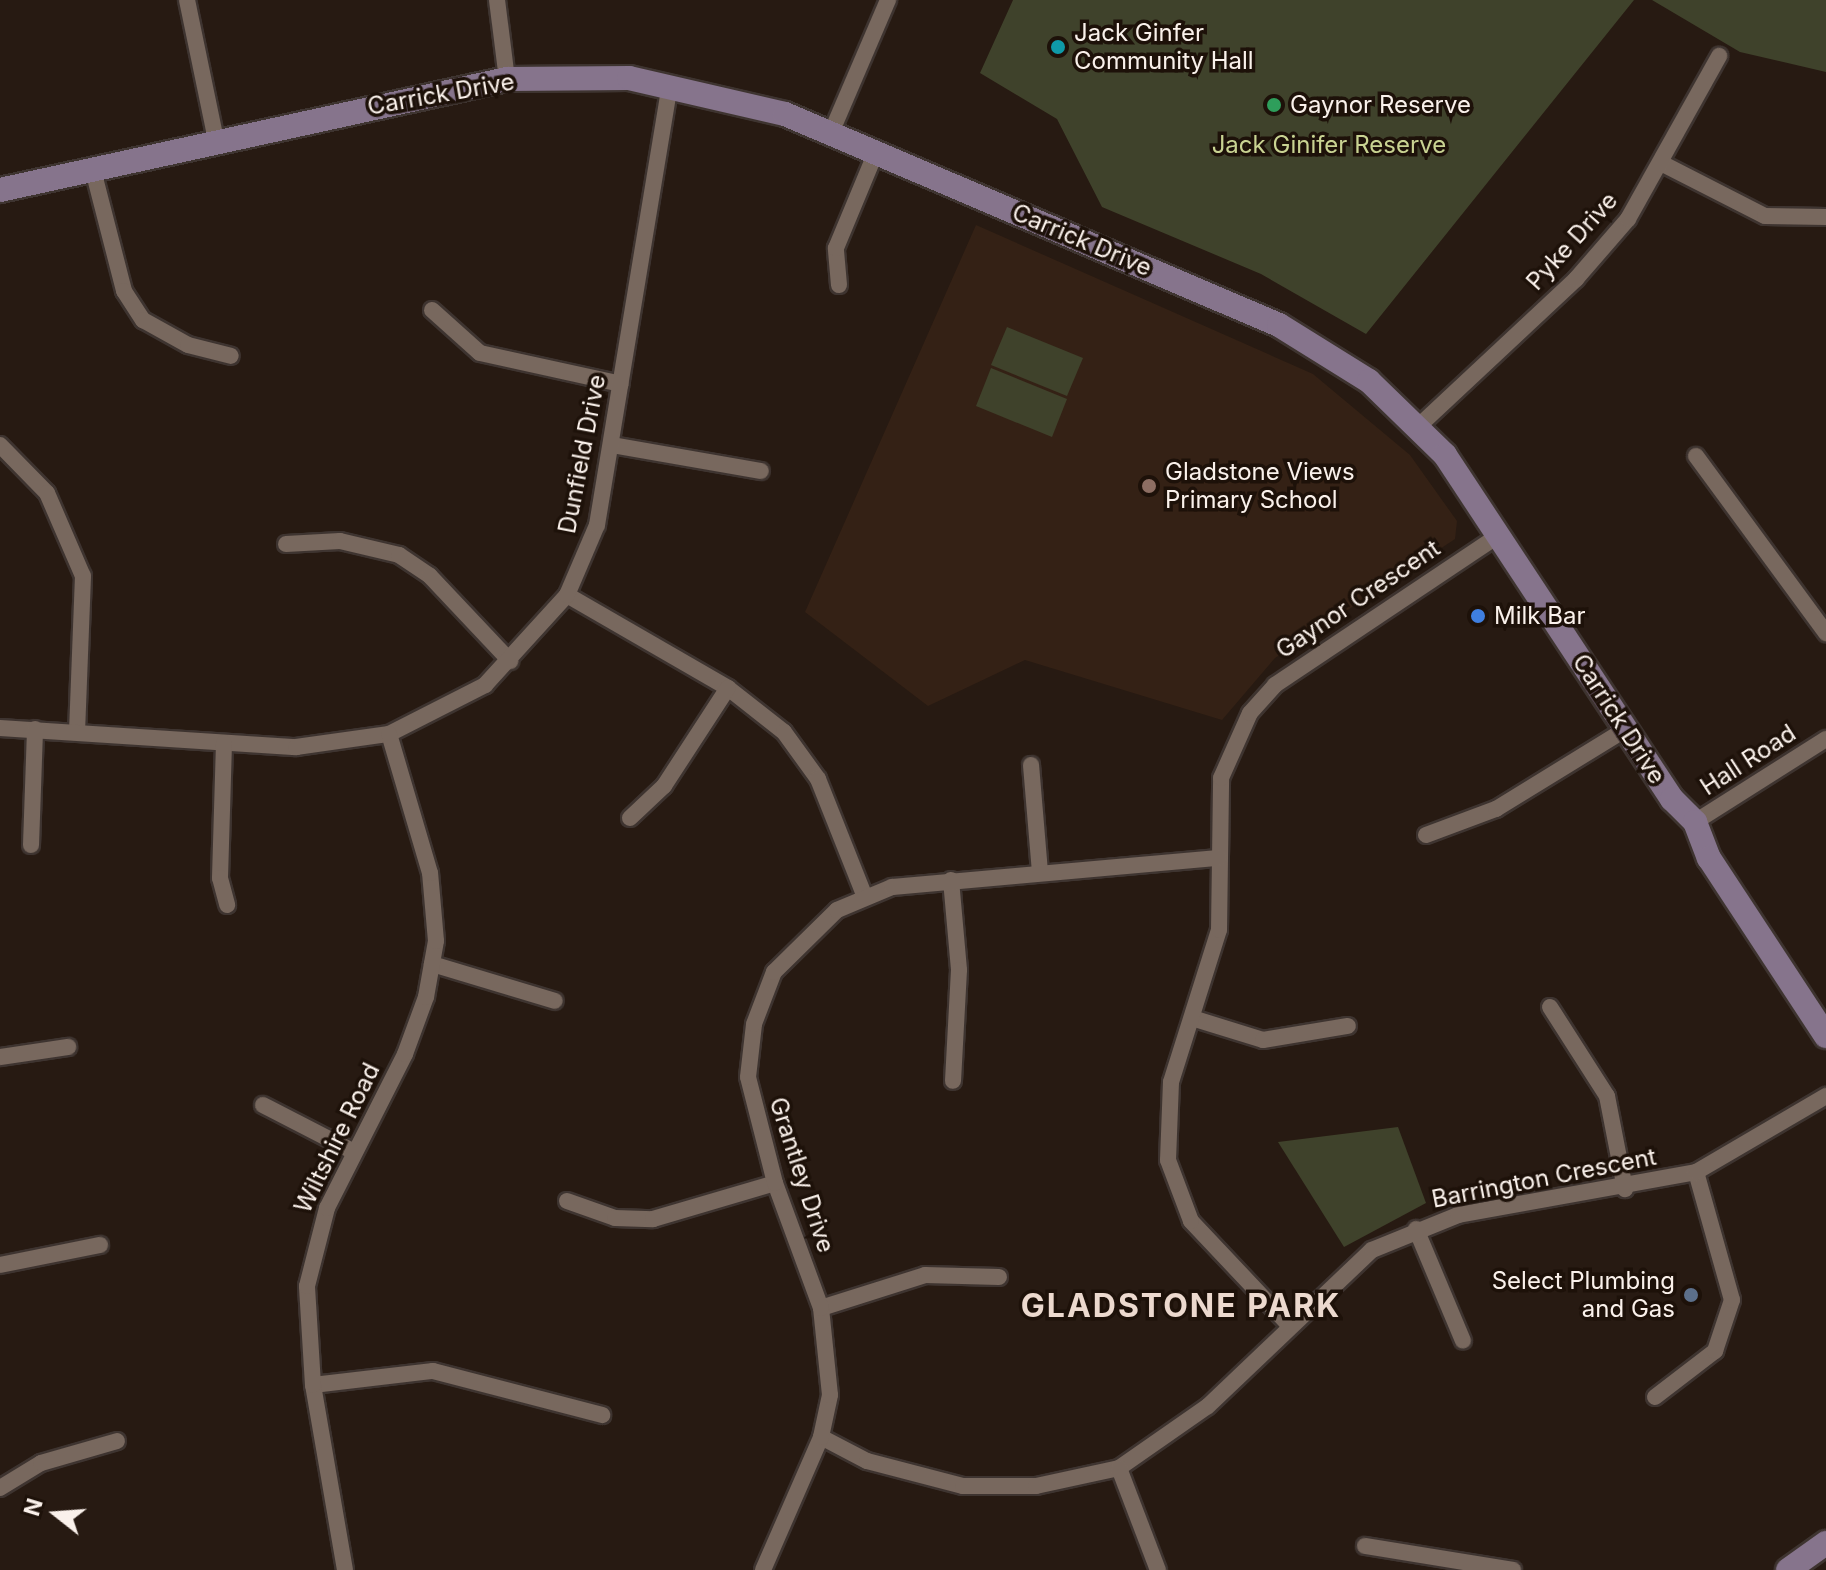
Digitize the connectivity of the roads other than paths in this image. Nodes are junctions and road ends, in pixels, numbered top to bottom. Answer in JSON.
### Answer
{"nodes":[{"id":1,"x":187,"y":0,"type":"edge"},
{"id":2,"x":497,"y":0,"type":"edge"},
{"id":3,"x":888,"y":0,"type":"edge"},
{"id":4,"x":1719,"y":56,"type":"dead end"},
{"id":5,"x":507,"y":79,"type":"junction"},
{"id":6,"x":670,"y":84,"type":"junction"},
{"id":7,"x":831,"y":133,"type":"junction"},
{"id":8,"x":216,"y":140,"type":"junction"},
{"id":9,"x":876,"y":152,"type":"junction"},
{"id":10,"x":1663,"y":164,"type":"junction"},
{"id":11,"x":93,"y":170,"type":"junction"},
{"id":12,"x":0,"y":190,"type":"edge"},
{"id":13,"x":1826,"y":217,"type":"edge"},
{"id":14,"x":839,"y":285,"type":"dead end"},
{"id":15,"x":432,"y":310,"type":"dead end"},
{"id":16,"x":231,"y":356,"type":"dead end"},
{"id":17,"x":621,"y":384,"type":"junction"},
{"id":18,"x":1420,"y":425,"type":"junction"},
{"id":19,"x":0,"y":445,"type":"edge"},
{"id":20,"x":612,"y":445,"type":"junction"},
{"id":21,"x":1696,"y":456,"type":"dead end"},
{"id":22,"x":761,"y":471,"type":"dead end"},
{"id":23,"x":1499,"y":535,"type":"junction"},
{"id":24,"x":286,"y":544,"type":"dead end"},
{"id":25,"x":567,"y":595,"type":"junction"},
{"id":26,"x":1826,"y":633,"type":"edge"},
{"id":27,"x":510,"y":661,"type":"junction"},
{"id":28,"x":728,"y":688,"type":"junction"},
{"id":29,"x":0,"y":728,"type":"edge"},
{"id":30,"x":35,"y":729,"type":"junction"},
{"id":31,"x":1626,"y":729,"type":"junction"},
{"id":32,"x":77,"y":732,"type":"junction"},
{"id":33,"x":389,"y":734,"type":"junction"},
{"id":34,"x":1826,"y":739,"type":"edge"},
{"id":35,"x":224,"y":743,"type":"junction"},
{"id":36,"x":1031,"y":765,"type":"dead end"},
{"id":37,"x":630,"y":818,"type":"dead end"},
{"id":38,"x":1695,"y":822,"type":"junction"},
{"id":39,"x":1426,"y":835,"type":"dead end"},
{"id":40,"x":31,"y":845,"type":"dead end"},
{"id":41,"x":1219,"y":858,"type":"junction"},
{"id":42,"x":1040,"y":872,"type":"junction"},
{"id":43,"x":951,"y":880,"type":"junction"},
{"id":44,"x":865,"y":897,"type":"junction"},
{"id":45,"x":227,"y":905,"type":"dead end"},
{"id":46,"x":432,"y":964,"type":"junction"},
{"id":47,"x":555,"y":1001,"type":"dead end"},
{"id":48,"x":1550,"y":1007,"type":"dead end"},
{"id":49,"x":1192,"y":1018,"type":"junction"},
{"id":50,"x":1348,"y":1026,"type":"dead end"},
{"id":51,"x":1826,"y":1036,"type":"edge"},
{"id":52,"x":68,"y":1047,"type":"dead end"},
{"id":53,"x":0,"y":1057,"type":"edge"},
{"id":54,"x":953,"y":1081,"type":"dead end"},
{"id":55,"x":1826,"y":1096,"type":"edge"},
{"id":56,"x":263,"y":1105,"type":"dead end"},
{"id":57,"x":354,"y":1152,"type":"junction"},
{"id":58,"x":1696,"y":1172,"type":"junction"},
{"id":59,"x":775,"y":1183,"type":"junction"},
{"id":60,"x":1625,"y":1189,"type":"junction"},
{"id":61,"x":567,"y":1201,"type":"dead end"},
{"id":62,"x":1416,"y":1229,"type":"junction"},
{"id":63,"x":100,"y":1245,"type":"dead end"},
{"id":64,"x":0,"y":1265,"type":"edge"},
{"id":65,"x":999,"y":1277,"type":"dead end"},
{"id":66,"x":821,"y":1308,"type":"junction"},
{"id":67,"x":1289,"y":1325,"type":"junction"},
{"id":68,"x":1463,"y":1341,"type":"dead end"},
{"id":69,"x":313,"y":1385,"type":"junction"},
{"id":70,"x":1655,"y":1397,"type":"dead end"},
{"id":71,"x":602,"y":1415,"type":"dead end"},
{"id":72,"x":821,"y":1437,"type":"junction"},
{"id":73,"x":117,"y":1441,"type":"dead end"},
{"id":74,"x":1119,"y":1468,"type":"junction"},
{"id":75,"x":0,"y":1488,"type":"edge"},
{"id":76,"x":1826,"y":1543,"type":"edge"},
{"id":77,"x":1365,"y":1546,"type":"dead end"},
{"id":78,"x":345,"y":1570,"type":"edge"},
{"id":79,"x":763,"y":1570,"type":"edge"},
{"id":80,"x":1158,"y":1570,"type":"edge"},
{"id":81,"x":1513,"y":1570,"type":"edge"},
{"id":82,"x":1788,"y":1570,"type":"edge"}],
"edges":[{"from":1,"to":8,"type":"street"},
{"from":2,"to":5,"type":"street"},
{"from":3,"to":7,"type":"street"},
{"from":4,"to":10,"type":"street","name":"Pyke Drive"},
{"from":5,"to":6,"type":"street","name":"Carrick Drive"},
{"from":5,"to":8,"type":"street","name":"Carrick Drive"},
{"from":6,"to":7,"type":"street","name":"Carrick Drive"},
{"from":6,"to":17,"type":"street","name":"Dunfield Drive"},
{"from":7,"to":9,"type":"street","name":"Carrick Drive"},
{"from":8,"to":11,"type":"street","name":"Carrick Drive"},
{"from":9,"to":14,"type":"street"},
{"from":9,"to":18,"type":"street","name":"Carrick Drive"},
{"from":10,"to":13,"type":"street"},
{"from":10,"to":18,"type":"street","name":"Pyke Drive"},
{"from":11,"to":12,"type":"street","name":"Carrick Drive"},
{"from":11,"to":16,"type":"street"},
{"from":15,"to":17,"type":"street"},
{"from":17,"to":20,"type":"street","name":"Dunfield Drive"},
{"from":18,"to":23,"type":"street","name":"Carrick Drive"},
{"from":19,"to":32,"type":"street"},
{"from":20,"to":22,"type":"street"},
{"from":20,"to":25,"type":"street","name":"Dunfield Drive"},
{"from":21,"to":26,"type":"street"},
{"from":23,"to":31,"type":"street","name":"Carrick Drive"},
{"from":23,"to":41,"type":"street","name":"Gaynor Crescent"},
{"from":24,"to":27,"type":"street"},
{"from":25,"to":27,"type":"street","name":"Dunfield Drive"},
{"from":25,"to":28,"type":"street"},
{"from":27,"to":33,"type":"street","name":"Dunfield Drive"},
{"from":28,"to":37,"type":"street"},
{"from":28,"to":44,"type":"street"},
{"from":29,"to":30,"type":"street","name":"Dunfield Drive"},
{"from":30,"to":32,"type":"street","name":"Dunfield Drive"},
{"from":30,"to":40,"type":"street"},
{"from":31,"to":38,"type":"street","name":"Carrick Drive"},
{"from":31,"to":39,"type":"street"},
{"from":32,"to":35,"type":"street","name":"Dunfield Drive"},
{"from":33,"to":35,"type":"street","name":"Dunfield Drive"},
{"from":33,"to":46,"type":"street","name":"Wiltshire Road"},
{"from":34,"to":38,"type":"street","name":"Hall Road"},
{"from":35,"to":45,"type":"street"},
{"from":36,"to":42,"type":"street"},
{"from":38,"to":51,"type":"street","name":"Carrick Drive"},
{"from":41,"to":42,"type":"street","name":"Grantley Drive"},
{"from":41,"to":49,"type":"street","name":"Gaynor Crescent"},
{"from":42,"to":43,"type":"street","name":"Grantley Drive"},
{"from":43,"to":44,"type":"street","name":"Grantley Drive"},
{"from":43,"to":54,"type":"street"},
{"from":44,"to":59,"type":"street","name":"Grantley Drive"},
{"from":46,"to":47,"type":"street"},
{"from":46,"to":57,"type":"street","name":"Wiltshire Road"},
{"from":48,"to":60,"type":"street"},
{"from":49,"to":50,"type":"street"},
{"from":49,"to":67,"type":"street","name":"Gaynor Crescent"},
{"from":52,"to":53,"type":"street"},
{"from":55,"to":58,"type":"street","name":"Barrington Crescent"},
{"from":56,"to":57,"type":"street"},
{"from":57,"to":69,"type":"street","name":"Wiltshire Road"},
{"from":58,"to":60,"type":"street","name":"Barrington Crescent"},
{"from":58,"to":70,"type":"street"},
{"from":59,"to":61,"type":"street"},
{"from":59,"to":66,"type":"street","name":"Grantley Drive"},
{"from":60,"to":62,"type":"street","name":"Barrington Crescent"},
{"from":62,"to":67,"type":"street","name":"Barrington Crescent"},
{"from":62,"to":68,"type":"street"},
{"from":63,"to":64,"type":"street"},
{"from":65,"to":66,"type":"street"},
{"from":66,"to":72,"type":"street","name":"Grantley Drive"},
{"from":67,"to":74,"type":"street","name":"Barrington Crescent"},
{"from":69,"to":71,"type":"street"},
{"from":69,"to":78,"type":"street","name":"Wiltshire Road"},
{"from":72,"to":74,"type":"street","name":"Barrington Crescent"},
{"from":72,"to":79,"type":"street","name":"Grantley Drive"},
{"from":73,"to":75,"type":"street"},
{"from":74,"to":80,"type":"street"},
{"from":76,"to":82,"type":"street"},
{"from":77,"to":81,"type":"street"}]}
